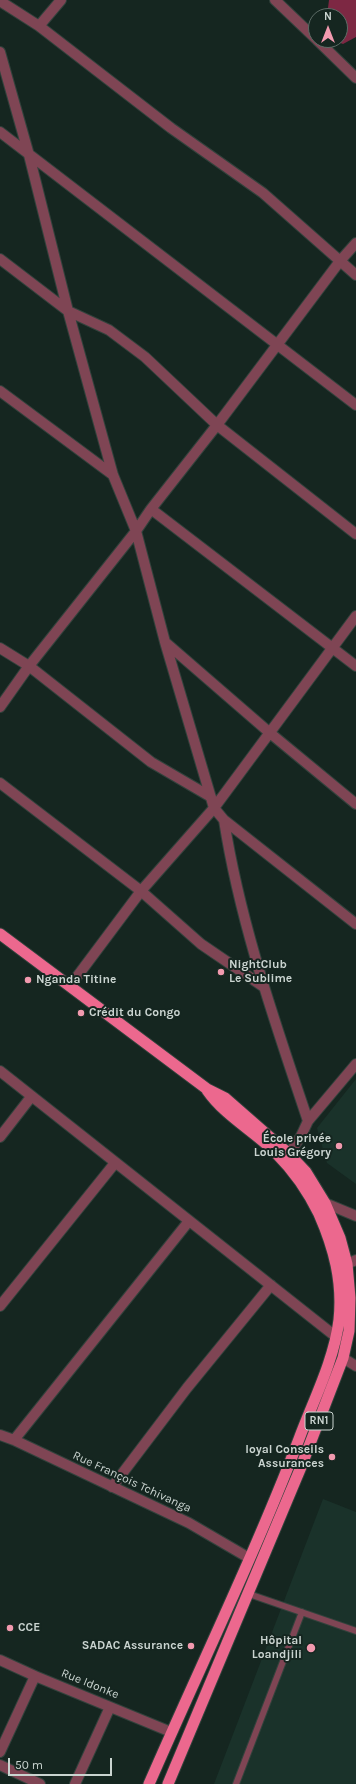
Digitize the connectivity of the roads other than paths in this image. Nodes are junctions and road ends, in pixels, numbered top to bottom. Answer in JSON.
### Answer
{"nodes":[{"id":1,"x":61,"y":0,"type":"edge"},
{"id":2,"x":275,"y":0,"type":"edge"},
{"id":3,"x":0,"y":1,"type":"edge"},
{"id":4,"x":39,"y":26,"type":"junction"},
{"id":5,"x":308,"y":32,"type":"edge"},
{"id":6,"x":324,"y":48,"type":"edge"},
{"id":7,"x":0,"y":52,"type":"edge"},
{"id":8,"x":356,"y":78,"type":"edge"},
{"id":9,"x":0,"y":132,"type":"edge"},
{"id":10,"x":29,"y":155,"type":"junction"},
{"id":11,"x":356,"y":243,"type":"edge"},
{"id":12,"x":0,"y":259,"type":"edge"},
{"id":13,"x":340,"y":261,"type":"junction"},
{"id":14,"x":356,"y":275,"type":"edge"},
{"id":15,"x":68,"y":311,"type":"junction"},
{"id":16,"x":277,"y":344,"type":"junction"},
{"id":17,"x":0,"y":391,"type":"edge"},
{"id":18,"x":356,"y":405,"type":"edge"},
{"id":19,"x":217,"y":425,"type":"junction"},
{"id":20,"x":113,"y":475,"type":"junction"},
{"id":21,"x":151,"y":509,"type":"junction"},
{"id":22,"x":136,"y":531,"type":"junction"},
{"id":23,"x":356,"y":534,"type":"edge"},
{"id":24,"x":356,"y":616,"type":"edge"},
{"id":25,"x":165,"y":642,"type":"junction"},
{"id":26,"x":0,"y":648,"type":"edge"},
{"id":27,"x":333,"y":648,"type":"junction"},
{"id":28,"x":29,"y":666,"type":"junction"},
{"id":29,"x":356,"y":666,"type":"edge"},
{"id":30,"x":0,"y":707,"type":"edge"},
{"id":31,"x":270,"y":733,"type":"junction"},
{"id":32,"x":0,"y":783,"type":"edge"},
{"id":33,"x":211,"y":797,"type":"junction"},
{"id":34,"x":356,"y":804,"type":"edge"},
{"id":35,"x":214,"y":808,"type":"junction"},
{"id":36,"x":224,"y":820,"type":"junction"},
{"id":37,"x":141,"y":891,"type":"junction"},
{"id":38,"x":356,"y":924,"type":"edge"},
{"id":39,"x":0,"y":934,"type":"edge"},
{"id":40,"x":70,"y":986,"type":"junction"},
{"id":41,"x":264,"y":987,"type":"junction"},
{"id":42,"x":356,"y":1064,"type":"edge"},
{"id":43,"x":0,"y":1071,"type":"edge"},
{"id":44,"x":207,"y":1089,"type":"junction"},
{"id":45,"x":31,"y":1097,"type":"junction"},
{"id":46,"x":308,"y":1121,"type":"junction"},
{"id":47,"x":0,"y":1137,"type":"edge"},
{"id":48,"x":289,"y":1154,"type":"junction"},
{"id":49,"x":115,"y":1163,"type":"junction"},
{"id":50,"x":325,"y":1203,"type":"junction"},
{"id":51,"x":356,"y":1216,"type":"edge"},
{"id":52,"x":189,"y":1221,"type":"junction"},
{"id":53,"x":351,"y":1262,"type":"edge"},
{"id":54,"x":270,"y":1285,"type":"junction"},
{"id":55,"x":0,"y":1306,"type":"edge"},
{"id":56,"x":356,"y":1320,"type":"edge"},
{"id":57,"x":349,"y":1331,"type":"junction"},
{"id":58,"x":335,"y":1336,"type":"junction"},
{"id":59,"x":343,"y":1358,"type":"junction"},
{"id":60,"x":356,"y":1366,"type":"edge"},
{"id":61,"x":0,"y":1435,"type":"edge"},
{"id":62,"x":14,"y":1440,"type":"junction"},
{"id":63,"x":112,"y":1487,"type":"junction"},
{"id":64,"x":250,"y":1558,"type":"junction"},
{"id":65,"x":249,"y":1594,"type":"junction"},
{"id":66,"x":302,"y":1612,"type":"junction"},
{"id":67,"x":356,"y":1631,"type":"edge"},
{"id":68,"x":0,"y":1660,"type":"edge"},
{"id":69,"x":35,"y":1676,"type":"junction"},
{"id":70,"x":110,"y":1707,"type":"junction"},
{"id":71,"x":172,"y":1732,"type":"junction"},
{"id":72,"x":0,"y":1752,"type":"edge"},
{"id":73,"x":0,"y":1765,"type":"edge"},
{"id":74,"x":40,"y":1784,"type":"edge"},
{"id":75,"x":75,"y":1784,"type":"edge"},
{"id":76,"x":149,"y":1784,"type":"edge"},
{"id":77,"x":168,"y":1784,"type":"edge"},
{"id":78,"x":236,"y":1784,"type":"edge"}],
"edges":[{"from":1,"to":4,"type":"street"},
{"from":2,"to":5,"type":"street"},
{"from":3,"to":4,"type":"street"},
{"from":4,"to":13,"type":"street"},
{"from":6,"to":8,"type":"street"},
{"from":7,"to":10,"type":"street"},
{"from":9,"to":10,"type":"street"},
{"from":10,"to":15,"type":"street"},
{"from":10,"to":16,"type":"street"},
{"from":11,"to":13,"type":"street"},
{"from":12,"to":15,"type":"street"},
{"from":13,"to":14,"type":"street"},
{"from":13,"to":16,"type":"street"},
{"from":15,"to":19,"type":"street"},
{"from":15,"to":20,"type":"street"},
{"from":16,"to":18,"type":"street"},
{"from":16,"to":19,"type":"street"},
{"from":17,"to":20,"type":"street"},
{"from":19,"to":21,"type":"street"},
{"from":19,"to":23,"type":"street"},
{"from":20,"to":22,"type":"street"},
{"from":21,"to":22,"type":"street"},
{"from":21,"to":27,"type":"street"},
{"from":22,"to":25,"type":"street"},
{"from":22,"to":28,"type":"street"},
{"from":24,"to":27,"type":"street"},
{"from":25,"to":31,"type":"street"},
{"from":25,"to":33,"type":"street"},
{"from":26,"to":28,"type":"street"},
{"from":27,"to":29,"type":"street"},
{"from":27,"to":31,"type":"street"},
{"from":28,"to":30,"type":"street"},
{"from":28,"to":33,"type":"street"},
{"from":31,"to":34,"type":"street"},
{"from":31,"to":35,"type":"street"},
{"from":32,"to":37,"type":"street"},
{"from":33,"to":35,"type":"street"},
{"from":35,"to":36,"type":"street"},
{"from":35,"to":37,"type":"street"},
{"from":36,"to":38,"type":"street"},
{"from":36,"to":41,"type":"street"},
{"from":37,"to":40,"type":"street"},
{"from":37,"to":41,"type":"street"},
{"from":39,"to":40,"type":"highway","number":"RN1"},
{"from":40,"to":44,"type":"highway","number":"RN1"},
{"from":41,"to":46,"type":"street"},
{"from":42,"to":46,"type":"street"},
{"from":43,"to":45,"type":"street"},
{"from":44,"to":48,"type":"highway","number":"RN1"},
{"from":44,"to":58,"type":"highway","number":"RN1"},
{"from":45,"to":47,"type":"street"},
{"from":45,"to":49,"type":"street"},
{"from":46,"to":48,"type":"street"},
{"from":48,"to":50,"type":"highway","number":"RN1"},
{"from":49,"to":52,"type":"street"},
{"from":49,"to":55,"type":"street"},
{"from":50,"to":51,"type":"street"},
{"from":50,"to":53,"type":"highway","number":"RN1"},
{"from":52,"to":54,"type":"street"},
{"from":52,"to":62,"type":"street"},
{"from":53,"to":57,"type":"highway","number":"RN1"},
{"from":54,"to":58,"type":"street"},
{"from":54,"to":63,"type":"street"},
{"from":56,"to":57,"type":"street"},
{"from":57,"to":59,"type":"highway","number":"RN1"},
{"from":58,"to":64,"type":"highway","number":"RN1"},
{"from":59,"to":60,"type":"street"},
{"from":59,"to":65,"type":"highway","number":"RN1"},
{"from":61,"to":62,"type":"street","name":"Rue François Tchivanga"},
{"from":62,"to":63,"type":"street","name":"Rue François Tchivanga"},
{"from":63,"to":64,"type":"street","name":"Rue François Tchivanga"},
{"from":64,"to":71,"type":"highway","number":"RN1"},
{"from":65,"to":66,"type":"lane"},
{"from":65,"to":77,"type":"highway","number":"RN1"},
{"from":66,"to":67,"type":"lane"},
{"from":66,"to":78,"type":"lane"},
{"from":68,"to":69,"type":"street","name":"Rue Idonke"},
{"from":69,"to":70,"type":"street","name":"Rue Idonke"},
{"from":69,"to":72,"type":"street"},
{"from":70,"to":71,"type":"street","name":"Rue Idonke"},
{"from":70,"to":75,"type":"street"},
{"from":71,"to":76,"type":"highway","number":"RN1"},
{"from":73,"to":74,"type":"street"}]}
